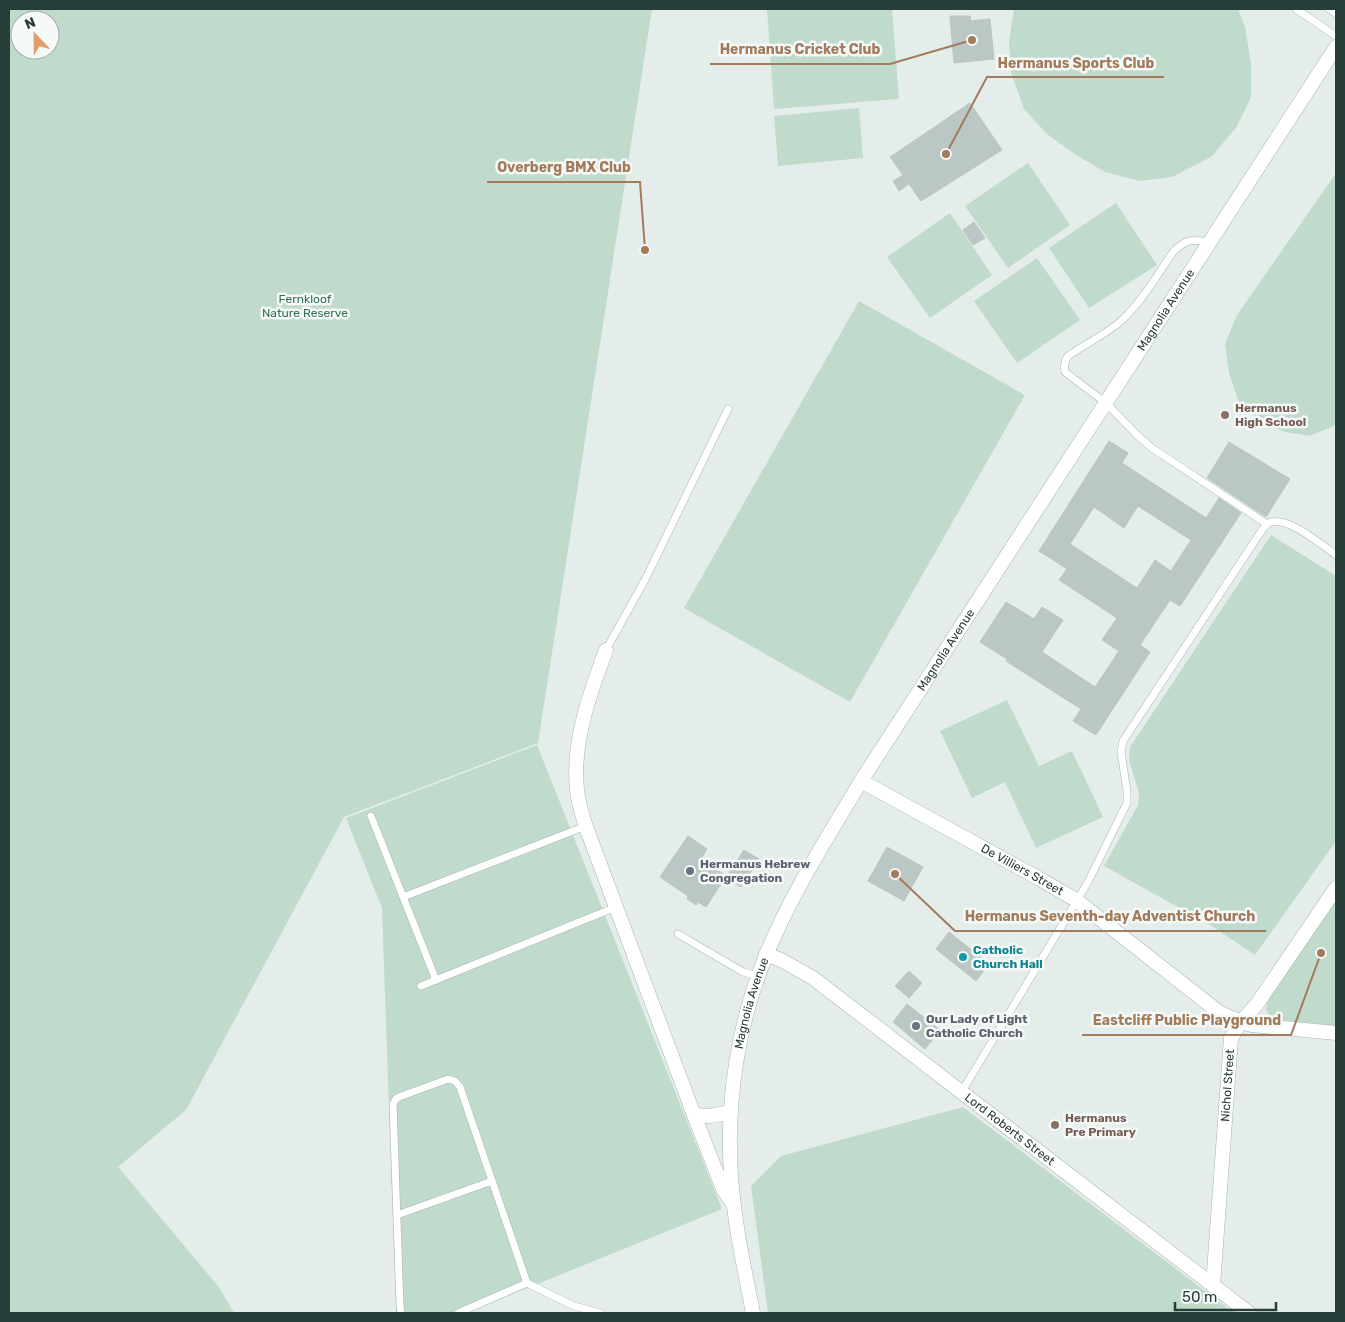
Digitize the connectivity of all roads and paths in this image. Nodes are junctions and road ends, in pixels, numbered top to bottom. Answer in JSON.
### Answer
{"nodes":[{"id":1,"x":1296,"y":9,"type":"edge"},
{"id":2,"x":1329,"y":9,"type":"edge"},
{"id":3,"x":1336,"y":14,"type":"edge"},
{"id":4,"x":1336,"y":36,"type":"edge"},
{"id":5,"x":1336,"y":47,"type":"edge"},
{"id":6,"x":1210,"y":242,"type":"junction"},
{"id":7,"x":1106,"y":403,"type":"junction"},
{"id":8,"x":728,"y":410,"type":"dead end"},
{"id":9,"x":1267,"y":524,"type":"junction"},
{"id":10,"x":1336,"y":555,"type":"edge"},
{"id":11,"x":606,"y":650,"type":"joint"},
{"id":12,"x":861,"y":781,"type":"junction"},
{"id":13,"x":371,"y":816,"type":"dead end"},
{"id":14,"x":586,"y":826,"type":"junction"},
{"id":15,"x":1336,"y":888,"type":"edge"},
{"id":16,"x":403,"y":896,"type":"junction"},
{"id":17,"x":1076,"y":900,"type":"junction"},
{"id":18,"x":616,"y":908,"type":"junction"},
{"id":19,"x":678,"y":934,"type":"dead end"},
{"id":20,"x":766,"y":954,"type":"junction"},
{"id":21,"x":758,"y":976,"type":"junction"},
{"id":22,"x":436,"y":980,"type":"junction"},
{"id":23,"x":421,"y":986,"type":"dead end"},
{"id":24,"x":1241,"y":1022,"type":"junction"},
{"id":25,"x":1336,"y":1033,"type":"edge"},
{"id":26,"x":961,"y":1093,"type":"junction"},
{"id":27,"x":731,"y":1112,"type":"junction"},
{"id":28,"x":694,"y":1115,"type":"junction"},
{"id":29,"x":492,"y":1181,"type":"junction"},
{"id":30,"x":734,"y":1207,"type":"junction"},
{"id":31,"x":396,"y":1215,"type":"junction"},
{"id":32,"x":527,"y":1283,"type":"junction"},
{"id":33,"x":1213,"y":1286,"type":"junction"},
{"id":34,"x":401,"y":1313,"type":"edge"},
{"id":35,"x":458,"y":1313,"type":"edge"},
{"id":36,"x":600,"y":1313,"type":"edge"},
{"id":37,"x":752,"y":1313,"type":"edge"},
{"id":38,"x":1249,"y":1313,"type":"edge"}],
"edges":[{"from":1,"to":4,"type":"lane"},
{"from":2,"to":3,"type":"lane"},
{"from":5,"to":6,"type":"street","name":"Magnolia Avenue"},
{"from":6,"to":7,"type":"street","name":"Magnolia Avenue"},
{"from":6,"to":7,"type":"lane"},
{"from":7,"to":9,"type":"lane"},
{"from":7,"to":12,"type":"street","name":"Magnolia Avenue"},
{"from":8,"to":11,"type":"lane"},
{"from":9,"to":10,"type":"lane"},
{"from":9,"to":17,"type":"lane"},
{"from":11,"to":14,"type":"street"},
{"from":12,"to":17,"type":"street","name":"De Villiers Street"},
{"from":12,"to":20,"type":"street","name":"Magnolia Avenue"},
{"from":13,"to":16,"type":"lane"},
{"from":14,"to":16,"type":"lane"},
{"from":14,"to":18,"type":"street"},
{"from":15,"to":24,"type":"street","name":"Nichol Street"},
{"from":16,"to":22,"type":"lane"},
{"from":17,"to":24,"type":"street","name":"De Villiers Street"},
{"from":17,"to":26,"type":"lane"},
{"from":18,"to":22,"type":"lane"},
{"from":18,"to":28,"type":"street"},
{"from":19,"to":21,"type":"lane"},
{"from":20,"to":21,"type":"street","name":"Magnolia Avenue"},
{"from":20,"to":26,"type":"street","name":"Lord Roberts Street"},
{"from":21,"to":27,"type":"street","name":"Magnolia Avenue"},
{"from":22,"to":23,"type":"lane"},
{"from":24,"to":25,"type":"street","name":"De Villiers Street"},
{"from":24,"to":33,"type":"street","name":"Nichol Street"},
{"from":26,"to":33,"type":"street","name":"Lord Roberts Street"},
{"from":27,"to":28,"type":"street"},
{"from":27,"to":30,"type":"street","name":"Magnolia Avenue"},
{"from":28,"to":30,"type":"street"},
{"from":29,"to":31,"type":"lane"},
{"from":29,"to":31,"type":"lane"},
{"from":29,"to":32,"type":"lane"},
{"from":30,"to":37,"type":"street","name":"Magnolia Avenue"},
{"from":31,"to":34,"type":"lane"},
{"from":32,"to":35,"type":"lane"},
{"from":32,"to":36,"type":"lane"},
{"from":33,"to":38,"type":"street","name":"Lord Roberts Street"}]}
